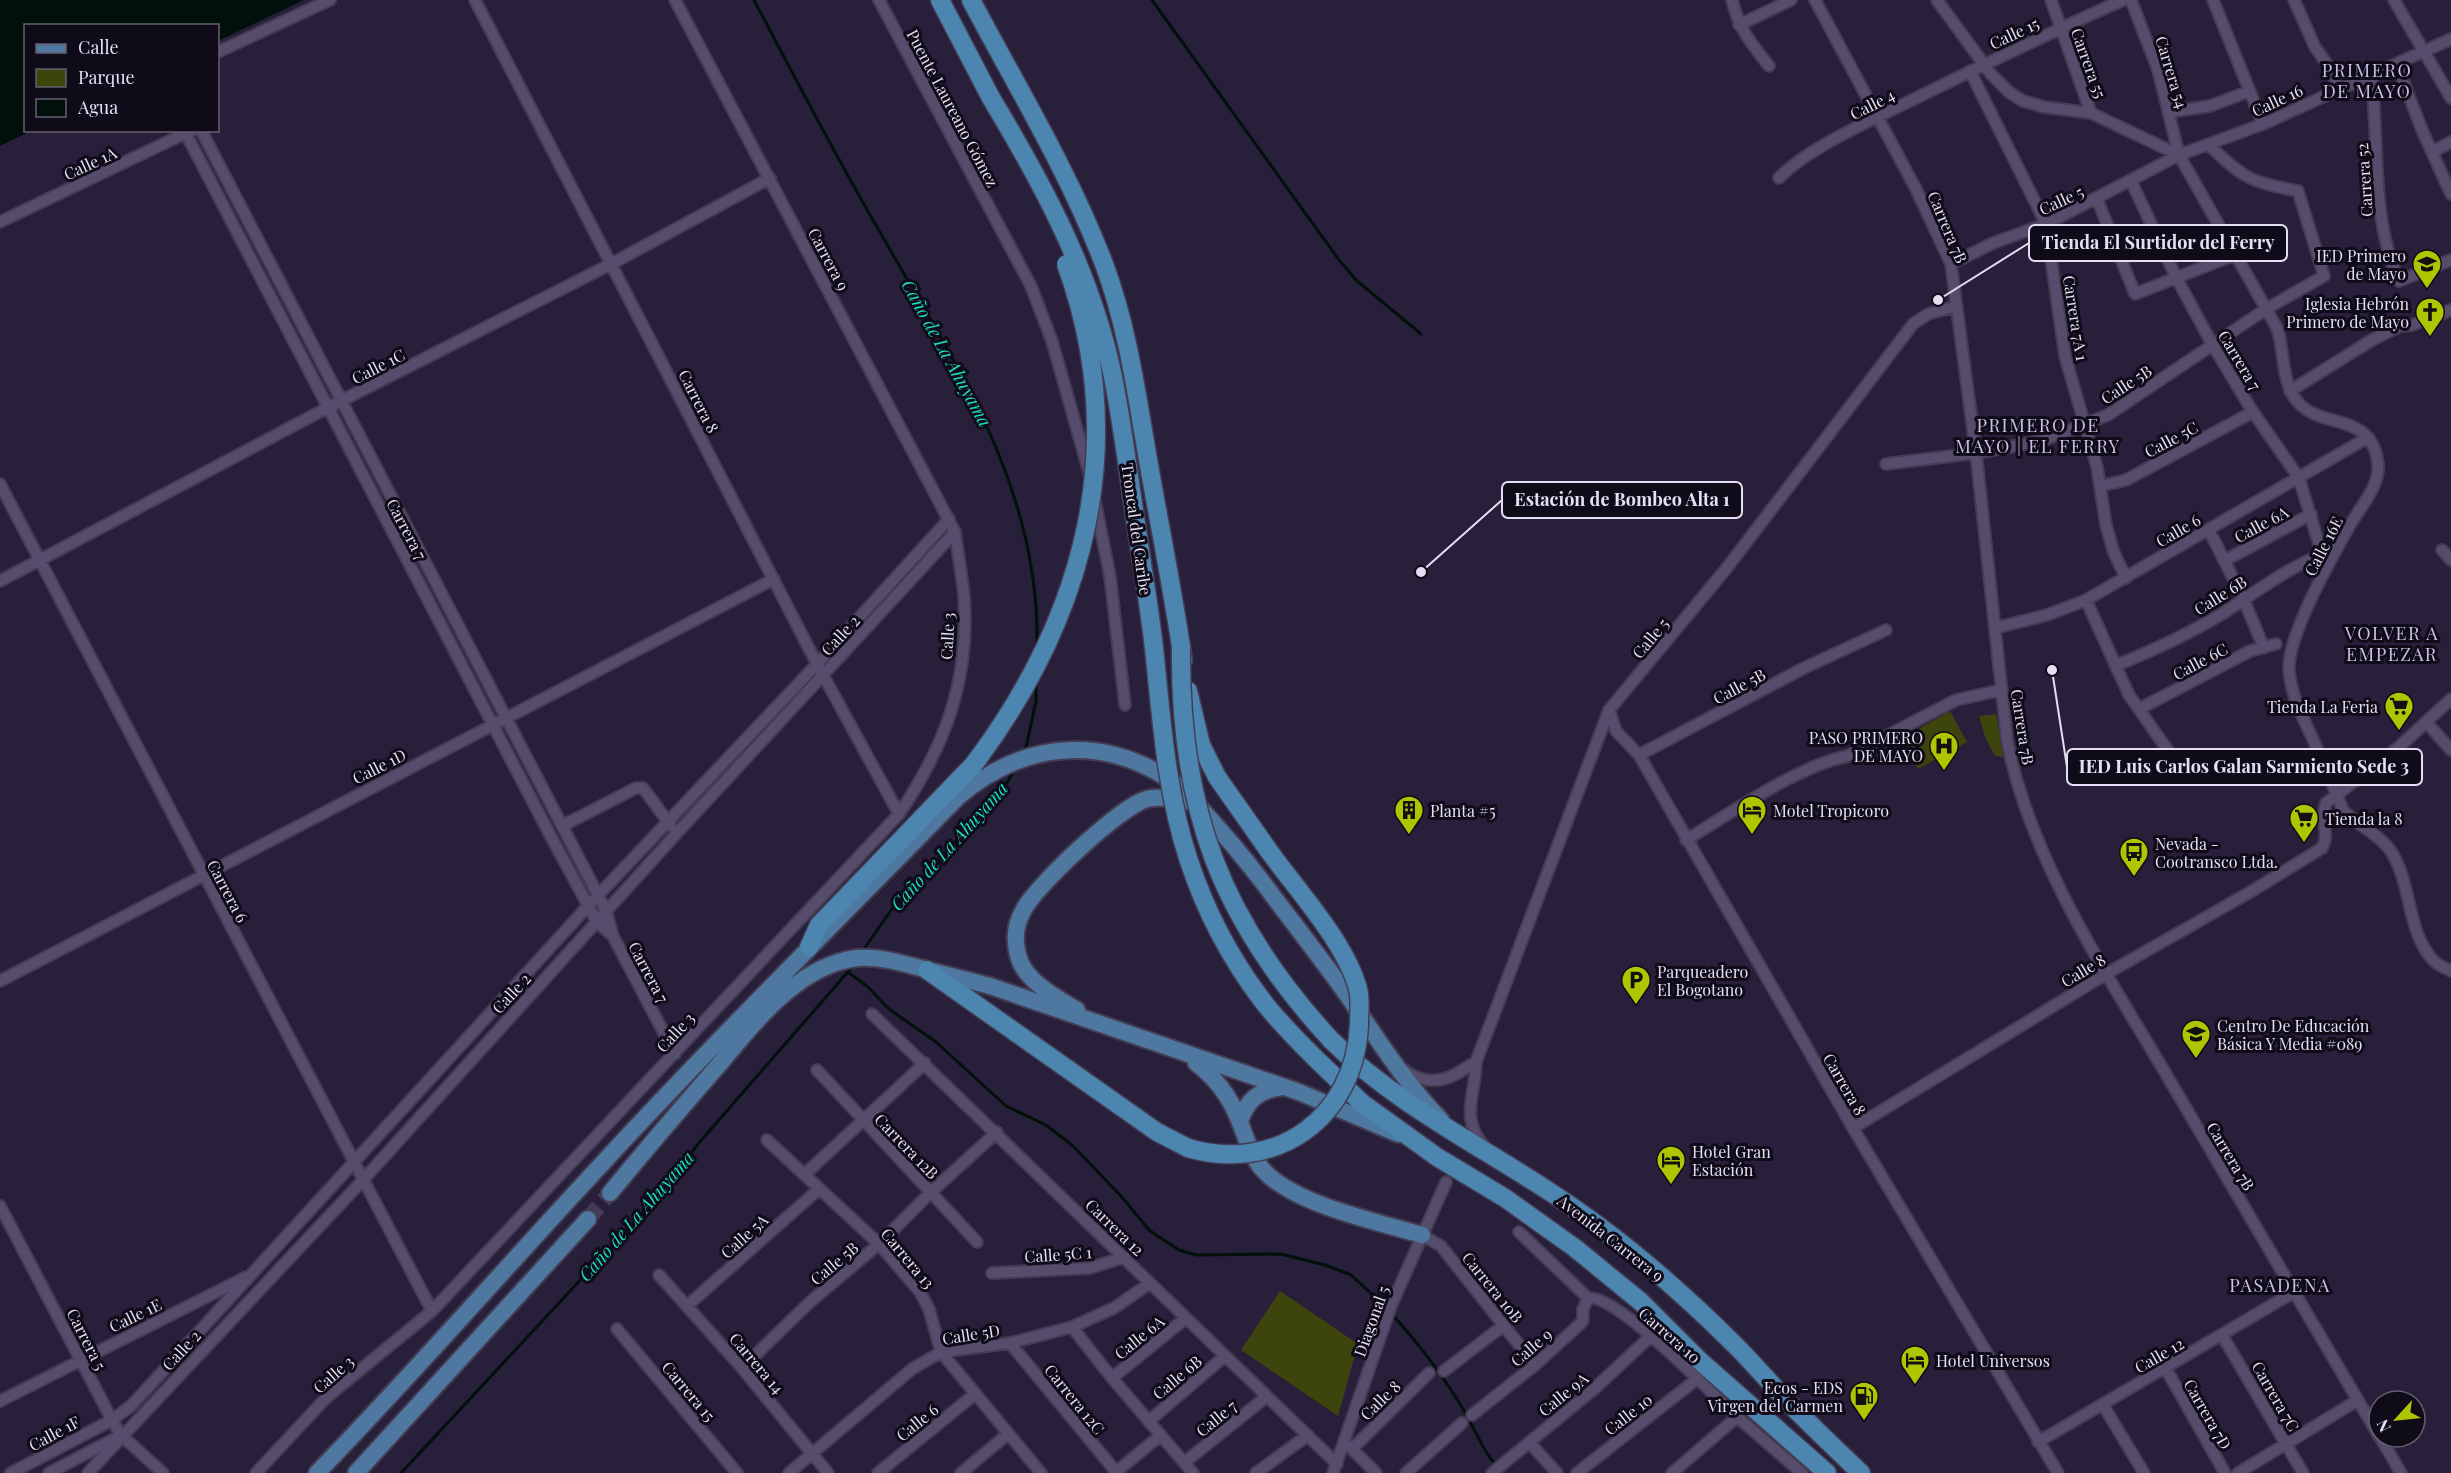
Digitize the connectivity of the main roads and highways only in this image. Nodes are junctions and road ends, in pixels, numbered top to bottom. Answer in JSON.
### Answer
{"nodes":[{"id":1,"x":940,"y":0,"type":"edge"},
{"id":2,"x":971,"y":0,"type":"edge"},
{"id":3,"x":991,"y":98,"type":"junction"},
{"id":4,"x":1181,"y":647,"type":"junction"},
{"id":5,"x":1198,"y":807,"type":"junction"},
{"id":6,"x":809,"y":947,"type":"junction"},
{"id":7,"x":927,"y":970,"type":"junction"},
{"id":8,"x":1096,"y":1023,"type":"junction"},
{"id":9,"x":1331,"y":1040,"type":"joint"},
{"id":10,"x":1186,"y":1054,"type":"junction"},
{"id":11,"x":1314,"y":1058,"type":"joint"},
{"id":12,"x":1281,"y":1087,"type":"junction"},
{"id":13,"x":1240,"y":1121,"type":"junction"},
{"id":14,"x":1454,"y":1133,"type":"junction"},
{"id":15,"x":1437,"y":1157,"type":"junction"},
{"id":16,"x":610,"y":1193,"type":"tunnel mouth"},
{"id":17,"x":588,"y":1219,"type":"tunnel mouth"},
{"id":18,"x":1422,"y":1235,"type":"road end"},
{"id":19,"x":317,"y":1473,"type":"edge"},
{"id":20,"x":356,"y":1473,"type":"edge"},
{"id":21,"x":1827,"y":1473,"type":"edge"},
{"id":22,"x":1861,"y":1473,"type":"edge"}],
"edges":[{"from":1,"to":3,"type":"highway","name":"Troncal del Caribe"},
{"from":2,"to":4,"type":"highway","name":"Troncal del Caribe"},
{"from":3,"to":6,"type":"highway","bridge":true},
{"from":3,"to":11,"type":"highway","name":"Troncal del Caribe","bridge":true},
{"from":4,"to":7,"type":"highway","bridge":true},
{"from":4,"to":9,"type":"highway","name":"Troncal del Caribe","bridge":true},
{"from":5,"to":6,"type":"main road"},
{"from":5,"to":8,"type":"main road"},
{"from":5,"to":14,"type":"main road"},
{"from":6,"to":19,"type":"main road"},
{"from":7,"to":8,"type":"main road"},
{"from":7,"to":16,"type":"main road"},
{"from":8,"to":10,"type":"main road"},
{"from":9,"to":14,"type":"highway","name":"Avenida Carrera 9"},
{"from":10,"to":12,"type":"main road"},
{"from":10,"to":13,"type":"main road"},
{"from":11,"to":15,"type":"highway","name":"Avenida Carrera 9"},
{"from":12,"to":13,"type":"main road"},
{"from":12,"to":15,"type":"main road"},
{"from":13,"to":18,"type":"main road"},
{"from":14,"to":22,"type":"highway","name":"Avenida Carrera 9"},
{"from":15,"to":21,"type":"highway","name":"Avenida Carrera 9"},
{"from":17,"to":20,"type":"main road"}]}
